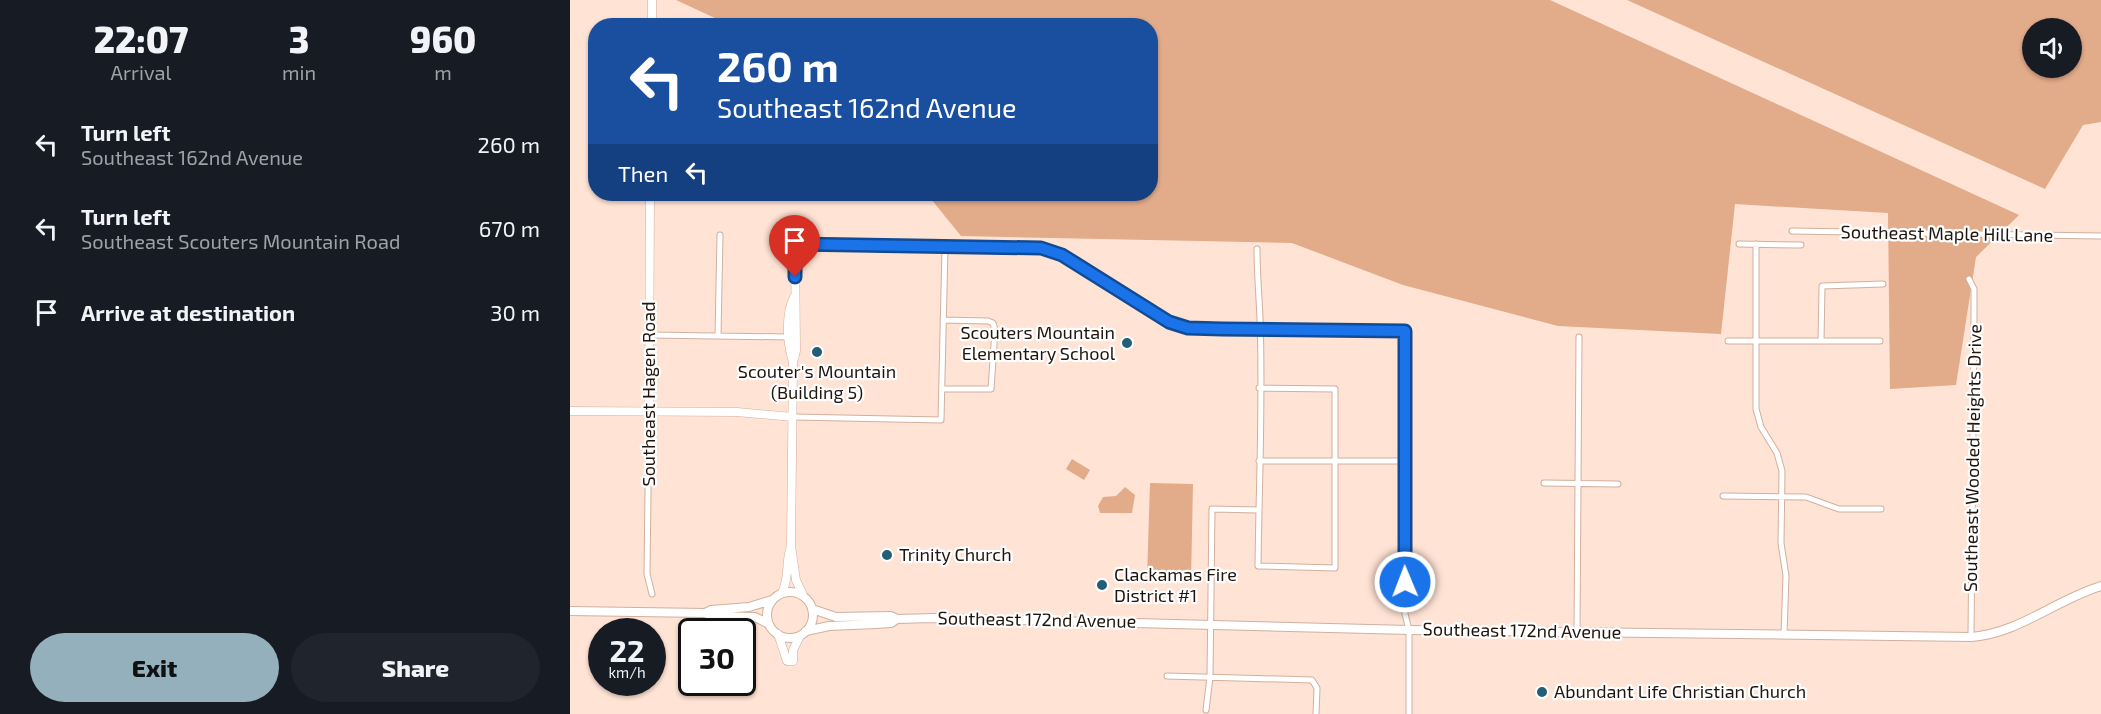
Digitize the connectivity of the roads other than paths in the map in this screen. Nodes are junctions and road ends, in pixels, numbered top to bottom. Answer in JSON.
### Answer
{"nodes":[{"id":1,"x":652,"y":0,"type":"edge"},
{"id":2,"x":652,"y":18,"type":"edge"},
{"id":3,"x":650,"y":201,"type":"edge"},
{"id":4,"x":1792,"y":231,"type":"dead end"},
{"id":5,"x":720,"y":235,"type":"dead end"},
{"id":6,"x":2101,"y":236,"type":"edge"},
{"id":7,"x":1739,"y":244,"type":"dead end"},
{"id":8,"x":1756,"y":244,"type":"junction"},
{"id":9,"x":1801,"y":244,"type":"dead end"},
{"id":10,"x":945,"y":247,"type":"junction"},
{"id":11,"x":1257,"y":249,"type":"dead end"},
{"id":12,"x":1969,"y":279,"type":"dead end"},
{"id":13,"x":1883,"y":284,"type":"dead end"},
{"id":14,"x":794,"y":297,"type":"junction"},
{"id":15,"x":943,"y":320,"type":"junction"},
{"id":16,"x":1260,"y":330,"type":"junction"},
{"id":17,"x":1405,"y":331,"type":"joint"},
{"id":18,"x":650,"y":335,"type":"junction"},
{"id":19,"x":718,"y":336,"type":"junction"},
{"id":20,"x":789,"y":337,"type":"junction"},
{"id":21,"x":1579,"y":338,"type":"dead end"},
{"id":22,"x":1821,"y":340,"type":"junction"},
{"id":23,"x":1728,"y":341,"type":"dead end"},
{"id":24,"x":1756,"y":341,"type":"junction"},
{"id":25,"x":1880,"y":341,"type":"dead end"},
{"id":26,"x":793,"y":362,"type":"junction"},
{"id":27,"x":1259,"y":388,"type":"junction"},
{"id":28,"x":942,"y":389,"type":"junction"},
{"id":29,"x":570,"y":411,"type":"edge"},
{"id":30,"x":649,"y":412,"type":"junction"},
{"id":31,"x":793,"y":417,"type":"junction"},
{"id":32,"x":1259,"y":461,"type":"junction"},
{"id":33,"x":1335,"y":461,"type":"junction"},
{"id":34,"x":1405,"y":461,"type":"junction"},
{"id":35,"x":1544,"y":483,"type":"dead end"},
{"id":36,"x":1578,"y":484,"type":"junction"},
{"id":37,"x":1618,"y":484,"type":"dead end"},
{"id":38,"x":1723,"y":496,"type":"dead end"},
{"id":39,"x":1782,"y":497,"type":"junction"},
{"id":40,"x":1881,"y":509,"type":"dead end"},
{"id":41,"x":1258,"y":510,"type":"junction"},
{"id":42,"x":791,"y":546,"type":"junction"},
{"id":43,"x":2101,"y":586,"type":"edge"},
{"id":44,"x":782,"y":593,"type":"junction"},
{"id":45,"x":652,"y":594,"type":"dead end"},
{"id":46,"x":802,"y":595,"type":"junction"},
{"id":47,"x":772,"y":600,"type":"junction"},
{"id":48,"x":812,"y":609,"type":"junction"},
{"id":49,"x":570,"y":611,"type":"edge"},
{"id":50,"x":705,"y":613,"type":"junction"},
{"id":51,"x":897,"y":619,"type":"junction"},
{"id":52,"x":769,"y":624,"type":"junction"},
{"id":53,"x":1210,"y":624,"type":"junction"},
{"id":54,"x":1409,"y":630,"type":"junction"},
{"id":55,"x":1577,"y":632,"type":"junction"},
{"id":56,"x":803,"y":633,"type":"junction"},
{"id":57,"x":778,"y":634,"type":"junction"},
{"id":58,"x":1784,"y":635,"type":"junction"},
{"id":59,"x":1971,"y":637,"type":"junction"},
{"id":60,"x":1167,"y":676,"type":"dead end"},
{"id":61,"x":1210,"y":677,"type":"junction"},
{"id":62,"x":1206,"y":710,"type":"dead end"},
{"id":63,"x":1316,"y":714,"type":"edge"},
{"id":64,"x":1409,"y":714,"type":"edge"}],
"edges":[{"from":1,"to":2,"type":"street"},
{"from":3,"to":18,"type":"street","name":"Southeast Hagen Road"},
{"from":4,"to":6,"type":"street","name":"Southeast Maple Hill Lane"},
{"from":5,"to":19,"type":"street"},
{"from":7,"to":8,"type":"street"},
{"from":8,"to":9,"type":"street"},
{"from":8,"to":24,"type":"street"},
{"from":10,"to":14,"type":"street"},
{"from":10,"to":15,"type":"street"},
{"from":10,"to":16,"type":"street"},
{"from":11,"to":16,"type":"street"},
{"from":12,"to":59,"type":"street","name":"Southeast Wooded Heights Drive"},
{"from":13,"to":22,"type":"street"},
{"from":14,"to":20,"type":"street"},
{"from":14,"to":26,"type":"street"},
{"from":15,"to":28,"type":"street"},
{"from":15,"to":28,"type":"street"},
{"from":16,"to":17,"type":"street"},
{"from":16,"to":27,"type":"street"},
{"from":17,"to":34,"type":"street"},
{"from":18,"to":19,"type":"street"},
{"from":18,"to":30,"type":"street","name":"Southeast Hagen Road"},
{"from":19,"to":20,"type":"street"},
{"from":20,"to":26,"type":"street"},
{"from":21,"to":36,"type":"street"},
{"from":22,"to":24,"type":"street"},
{"from":22,"to":25,"type":"street"},
{"from":23,"to":24,"type":"street"},
{"from":24,"to":39,"type":"street"},
{"from":26,"to":31,"type":"street"},
{"from":27,"to":32,"type":"street"},
{"from":27,"to":33,"type":"street"},
{"from":28,"to":31,"type":"street"},
{"from":29,"to":30,"type":"street"},
{"from":30,"to":31,"type":"street"},
{"from":30,"to":45,"type":"street","name":"Southeast Hagen Road"},
{"from":31,"to":42,"type":"street"},
{"from":32,"to":33,"type":"street"},
{"from":32,"to":41,"type":"street"},
{"from":33,"to":34,"type":"street"},
{"from":33,"to":41,"type":"street"},
{"from":34,"to":54,"type":"street"},
{"from":35,"to":36,"type":"street"},
{"from":36,"to":37,"type":"street"},
{"from":36,"to":55,"type":"street"},
{"from":38,"to":39,"type":"street"},
{"from":39,"to":40,"type":"street"},
{"from":39,"to":58,"type":"street"},
{"from":41,"to":53,"type":"street"},
{"from":42,"to":44,"type":"street"},
{"from":42,"to":46,"type":"street"},
{"from":43,"to":59,"type":"main road","name":"Southeast 172nd Avenue"},
{"from":44,"to":46,"type":"main road"},
{"from":44,"to":47,"type":"main road"},
{"from":46,"to":48,"type":"main road"},
{"from":47,"to":50,"type":"main road"},
{"from":47,"to":52,"type":"main road"},
{"from":48,"to":51,"type":"main road","name":"Southeast 172nd Avenue"},
{"from":48,"to":56,"type":"main road"},
{"from":49,"to":50,"type":"main road"},
{"from":50,"to":52,"type":"main road"},
{"from":51,"to":53,"type":"main road","name":"Southeast 172nd Avenue"},
{"from":51,"to":56,"type":"main road","name":"Southeast 172nd Avenue"},
{"from":52,"to":57,"type":"main road"},
{"from":53,"to":54,"type":"main road","name":"Southeast 172nd Avenue"},
{"from":53,"to":61,"type":"street"},
{"from":54,"to":55,"type":"main road","name":"Southeast 172nd Avenue"},
{"from":54,"to":64,"type":"street"},
{"from":55,"to":58,"type":"main road","name":"Southeast 172nd Avenue"},
{"from":56,"to":57,"type":"main road","name":"Southeast 172nd Avenue"},
{"from":56,"to":57,"type":"street"},
{"from":58,"to":59,"type":"main road","name":"Southeast 172nd Avenue"},
{"from":60,"to":61,"type":"street"},
{"from":61,"to":62,"type":"street"},
{"from":61,"to":63,"type":"street"}]}
